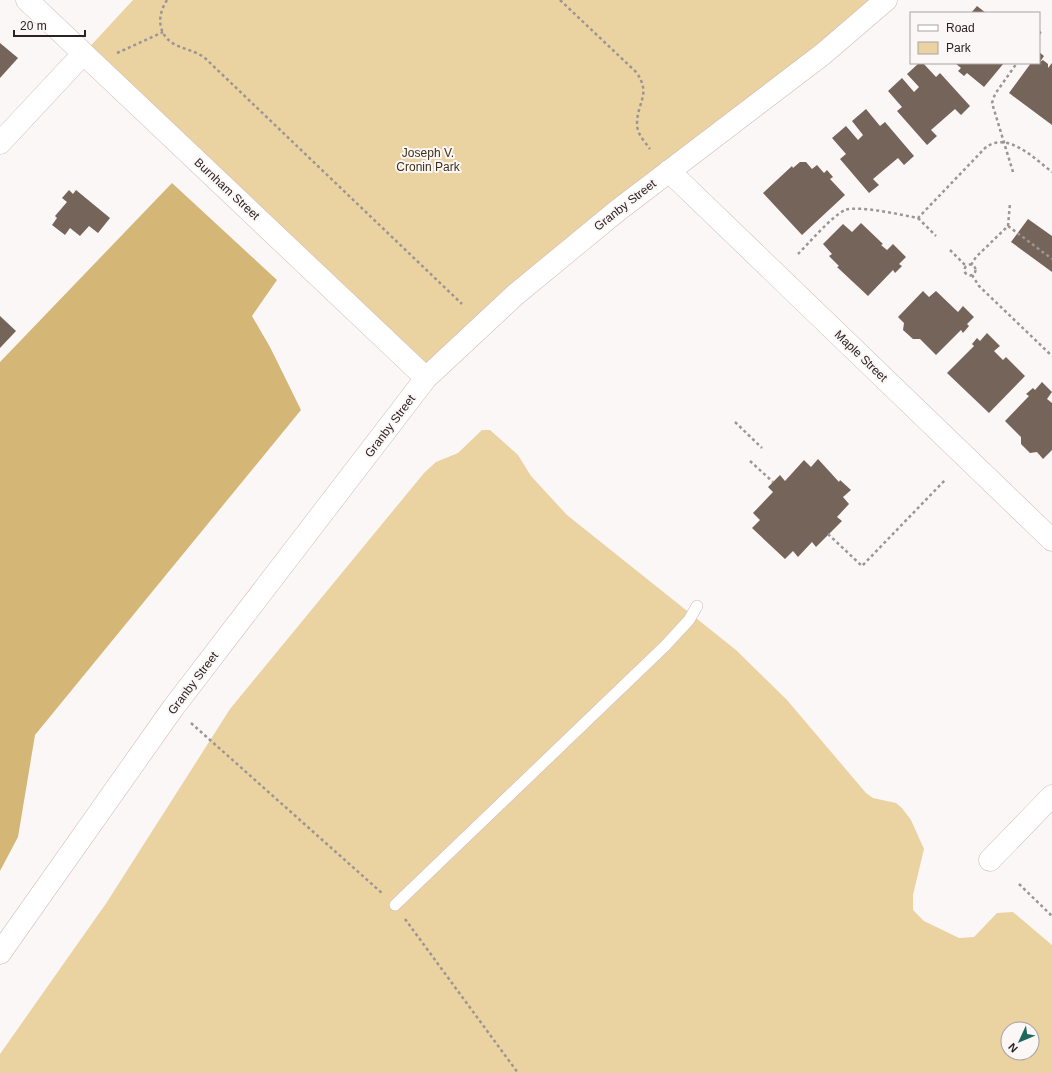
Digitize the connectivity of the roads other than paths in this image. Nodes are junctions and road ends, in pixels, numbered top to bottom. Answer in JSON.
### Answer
{"nodes":[{"id":1,"x":27,"y":0,"type":"edge"},
{"id":2,"x":886,"y":0,"type":"edge"},
{"id":3,"x":83,"y":54,"type":"junction"},
{"id":4,"x":0,"y":143,"type":"edge"},
{"id":5,"x":669,"y":172,"type":"junction"},
{"id":6,"x":426,"y":378,"type":"junction"},
{"id":7,"x":1052,"y":540,"type":"edge"},
{"id":8,"x":697,"y":606,"type":"dead end"},
{"id":9,"x":1052,"y":796,"type":"edge"},
{"id":10,"x":990,"y":860,"type":"dead end"},
{"id":11,"x":395,"y":905,"type":"road end"},
{"id":12,"x":0,"y":953,"type":"edge"}],
"edges":[{"from":1,"to":3,"type":"main road","name":"Burnham Street"},
{"from":2,"to":5,"type":"main road","name":"Granby Street"},
{"from":3,"to":4,"type":"main road"},
{"from":3,"to":6,"type":"main road","name":"Burnham Street"},
{"from":5,"to":6,"type":"main road","name":"Granby Street"},
{"from":5,"to":7,"type":"main road","name":"Maple Street"},
{"from":6,"to":12,"type":"main road","name":"Granby Street"},
{"from":8,"to":11,"type":"lane"},
{"from":9,"to":10,"type":"main road"}]}
